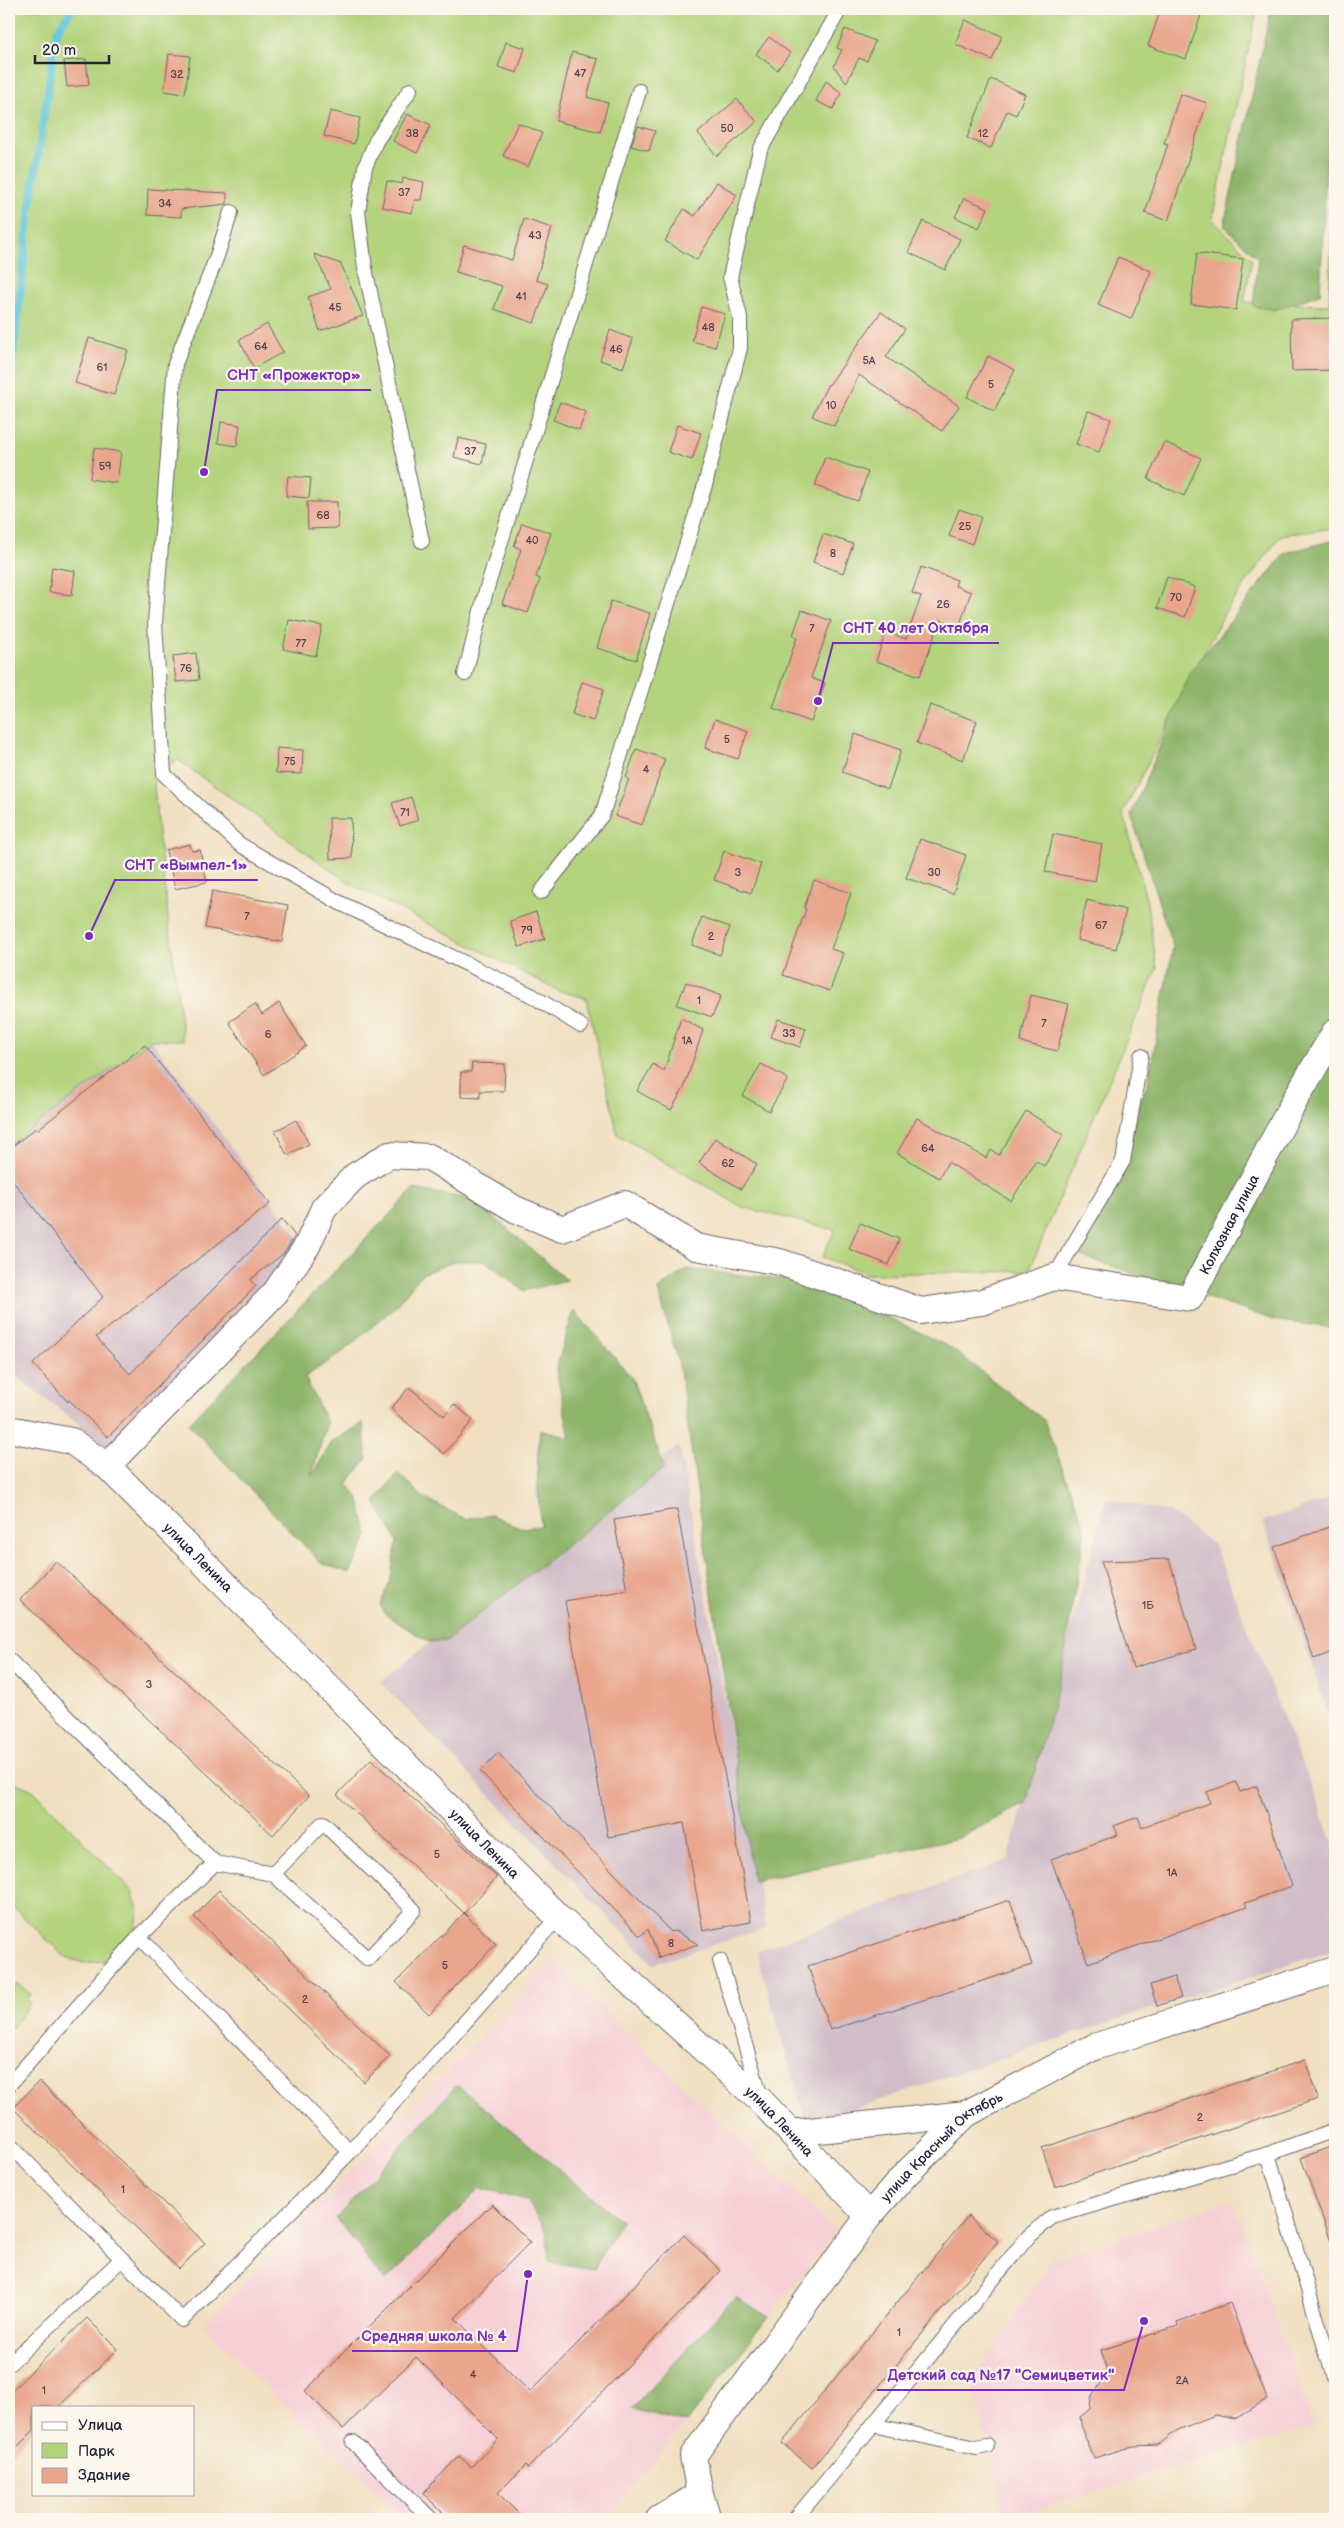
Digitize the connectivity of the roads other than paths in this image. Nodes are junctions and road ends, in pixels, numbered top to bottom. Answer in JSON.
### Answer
{"nodes":[{"id":1,"x":840,"y":9,"type":"edge"},
{"id":2,"x":410,"y":90,"type":"dead end"},
{"id":3,"x":639,"y":91,"type":"dead end"},
{"id":4,"x":231,"y":212,"type":"dead end"},
{"id":5,"x":422,"y":541,"type":"dead end"},
{"id":6,"x":465,"y":674,"type":"dead end"},
{"id":7,"x":541,"y":892,"type":"dead end"},
{"id":8,"x":580,"y":1026,"type":"dead end"},
{"id":9,"x":1335,"y":1032,"type":"edge"},
{"id":10,"x":1141,"y":1056,"type":"dead end"},
{"id":11,"x":1054,"y":1277,"type":"junction"},
{"id":12,"x":9,"y":1429,"type":"edge"},
{"id":13,"x":107,"y":1466,"type":"junction"},
{"id":14,"x":9,"y":1660,"type":"edge"},
{"id":15,"x":215,"y":1862,"type":"junction"},
{"id":16,"x":273,"y":1874,"type":"junction"},
{"id":17,"x":558,"y":1916,"type":"junction"},
{"id":18,"x":139,"y":1937,"type":"junction"},
{"id":19,"x":720,"y":1961,"type":"dead end"},
{"id":20,"x":1335,"y":1970,"type":"edge"},
{"id":21,"x":9,"y":2085,"type":"edge"},
{"id":22,"x":762,"y":2102,"type":"junction"},
{"id":23,"x":966,"y":2114,"type":"junction"},
{"id":24,"x":1335,"y":2130,"type":"edge"},
{"id":25,"x":791,"y":2133,"type":"junction"},
{"id":26,"x":9,"y":2144,"type":"edge"},
{"id":27,"x":350,"y":2152,"type":"junction"},
{"id":28,"x":1268,"y":2154,"type":"junction"},
{"id":29,"x":869,"y":2216,"type":"junction"},
{"id":30,"x":121,"y":2260,"type":"junction"},
{"id":31,"x":9,"y":2364,"type":"edge"},
{"id":32,"x":1335,"y":2381,"type":"edge"},
{"id":33,"x":873,"y":2424,"type":"junction"},
{"id":34,"x":353,"y":2442,"type":"dead end"},
{"id":35,"x":987,"y":2446,"type":"dead end"},
{"id":36,"x":700,"y":2494,"type":"junction"},
{"id":37,"x":431,"y":2519,"type":"edge"},
{"id":38,"x":658,"y":2519,"type":"edge"},
{"id":39,"x":708,"y":2519,"type":"edge"},
{"id":40,"x":795,"y":2519,"type":"edge"}],
"edges":[{"from":1,"to":7,"type":"lane"},
{"from":2,"to":5,"type":"lane"},
{"from":3,"to":6,"type":"lane"},
{"from":4,"to":8,"type":"lane"},
{"from":9,"to":11,"type":"street","name":"Колхозная улица"},
{"from":10,"to":11,"type":"lane"},
{"from":11,"to":13,"type":"street"},
{"from":12,"to":13,"type":"street","name":"улица Ленина"},
{"from":13,"to":17,"type":"street","name":"улица Ленина"},
{"from":14,"to":15,"type":"lane"},
{"from":15,"to":16,"type":"lane"},
{"from":15,"to":18,"type":"lane"},
{"from":16,"to":16,"type":"lane"},
{"from":17,"to":22,"type":"street","name":"улица Ленина"},
{"from":17,"to":27,"type":"lane"},
{"from":18,"to":21,"type":"lane"},
{"from":18,"to":27,"type":"lane"},
{"from":19,"to":22,"type":"lane"},
{"from":20,"to":23,"type":"street","name":"улица Красный Октябрь"},
{"from":22,"to":25,"type":"street","name":"улица Ленина"},
{"from":23,"to":25,"type":"street"},
{"from":23,"to":29,"type":"street","name":"улица Красный Октябрь"},
{"from":24,"to":28,"type":"lane"},
{"from":25,"to":29,"type":"street","name":"улица Ленина"},
{"from":26,"to":30,"type":"lane"},
{"from":27,"to":30,"type":"lane"},
{"from":28,"to":32,"type":"lane"},
{"from":28,"to":33,"type":"lane"},
{"from":29,"to":36,"type":"street","name":"улица Красный Октябрь"},
{"from":30,"to":31,"type":"lane"},
{"from":33,"to":35,"type":"lane"},
{"from":33,"to":40,"type":"lane"},
{"from":34,"to":37,"type":"lane"},
{"from":36,"to":38,"type":"street"},
{"from":36,"to":39,"type":"street","name":"улица Красный Октябрь"}]}
